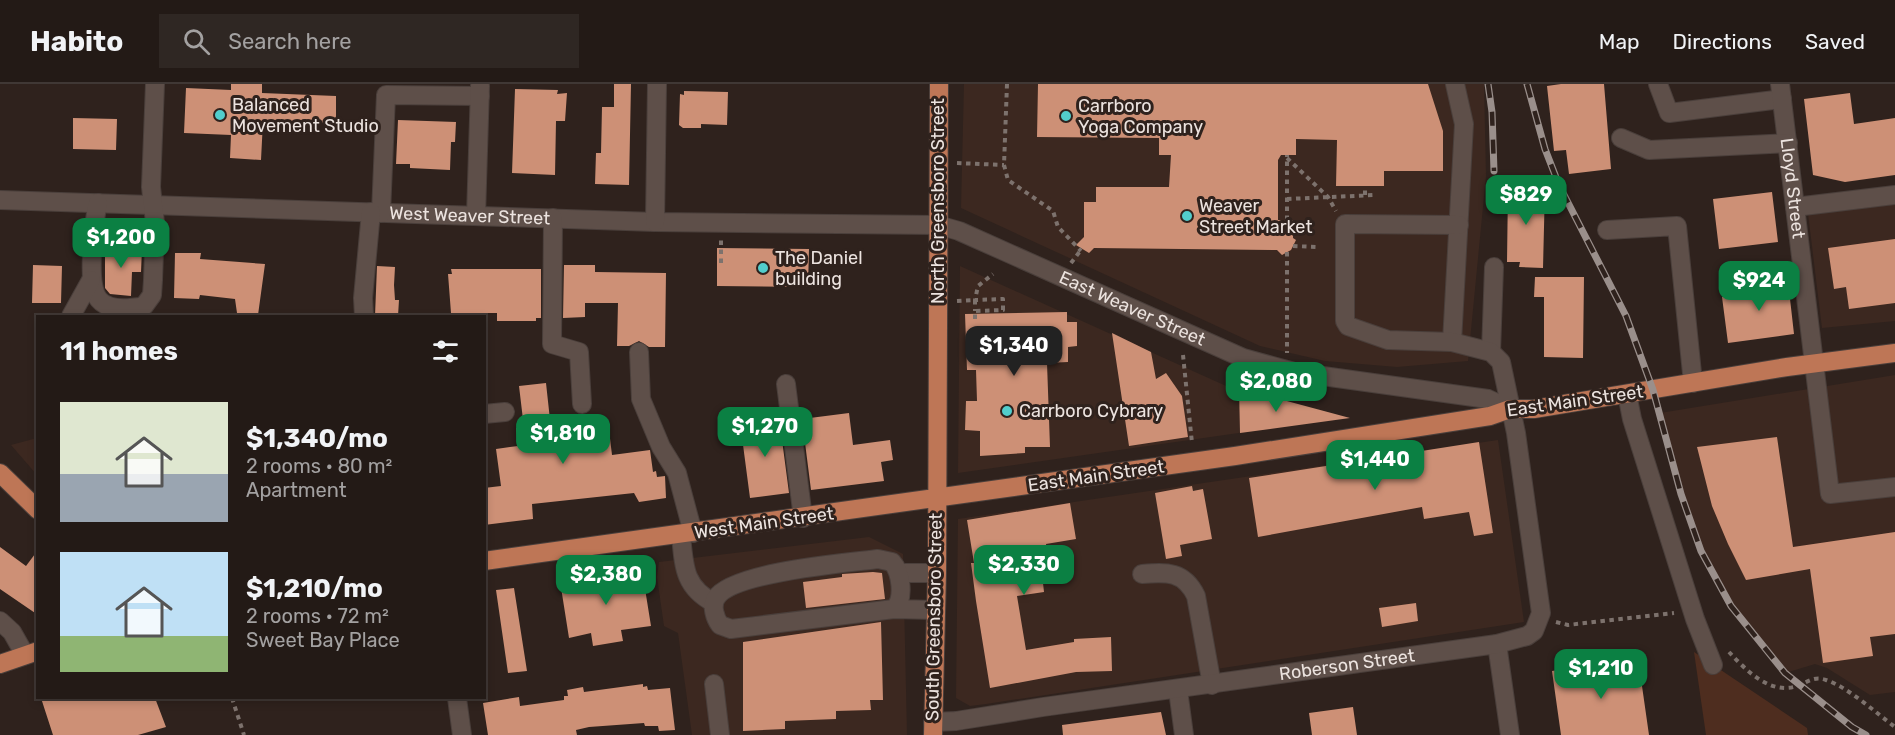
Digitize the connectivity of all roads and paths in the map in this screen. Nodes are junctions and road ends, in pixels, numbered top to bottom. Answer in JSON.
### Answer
{"nodes":[{"id":1,"x":155,"y":84,"type":"edge"},
{"id":2,"x":657,"y":84,"type":"edge"},
{"id":3,"x":939,"y":84,"type":"edge"},
{"id":4,"x":1007,"y":84,"type":"edge"},
{"id":5,"x":1455,"y":84,"type":"edge"},
{"id":6,"x":1658,"y":84,"type":"edge"},
{"id":7,"x":480,"y":90,"type":"edge"},
{"id":8,"x":1781,"y":92,"type":"edge"},
{"id":9,"x":1621,"y":138,"type":"dead end"},
{"id":10,"x":1788,"y":143,"type":"junction"},
{"id":11,"x":956,"y":163,"type":"dead end"},
{"id":12,"x":1004,"y":165,"type":"junction"},
{"id":13,"x":1365,"y":186,"type":"dead end"},
{"id":14,"x":1365,"y":195,"type":"junction"},
{"id":15,"x":1375,"y":195,"type":"dead end"},
{"id":16,"x":1895,"y":195,"type":"edge"},
{"id":17,"x":1328,"y":196,"type":"junction"},
{"id":18,"x":1287,"y":199,"type":"junction"},
{"id":19,"x":0,"y":200,"type":"edge"},
{"id":20,"x":98,"y":202,"type":"junction"},
{"id":21,"x":153,"y":205,"type":"junction"},
{"id":22,"x":1795,"y":207,"type":"junction"},
{"id":23,"x":376,"y":212,"type":"junction"},
{"id":24,"x":476,"y":216,"type":"junction"},
{"id":25,"x":553,"y":218,"type":"junction"},
{"id":26,"x":1287,"y":220,"type":"dead end"},
{"id":27,"x":655,"y":222,"type":"junction"},
{"id":28,"x":1345,"y":224,"type":"junction"},
{"id":29,"x":938,"y":225,"type":"junction"},
{"id":30,"x":1459,"y":225,"type":"junction"},
{"id":31,"x":1607,"y":230,"type":"dead end"},
{"id":32,"x":1293,"y":246,"type":"dead end"},
{"id":33,"x":1317,"y":247,"type":"dead end"},
{"id":34,"x":721,"y":248,"type":"dead end"},
{"id":35,"x":1287,"y":252,"type":"dead end"},
{"id":36,"x":721,"y":263,"type":"dead end"},
{"id":37,"x":1069,"y":266,"type":"dead end"},
{"id":38,"x":1494,"y":267,"type":"dead end"},
{"id":39,"x":803,"y":269,"type":"dead end"},
{"id":40,"x":993,"y":274,"type":"dead end"},
{"id":41,"x":91,"y":280,"type":"junction"},
{"id":42,"x":803,"y":287,"type":"dead end"},
{"id":43,"x":975,"y":300,"type":"junction"},
{"id":44,"x":954,"y":301,"type":"dead end"},
{"id":45,"x":975,"y":311,"type":"junction"},
{"id":46,"x":120,"y":312,"type":"edge"},
{"id":47,"x":72,"y":315,"type":"edge"},
{"id":48,"x":364,"y":315,"type":"edge"},
{"id":49,"x":975,"y":320,"type":"dead end"},
{"id":50,"x":1452,"y":342,"type":"junction"},
{"id":51,"x":639,"y":352,"type":"dead end"},
{"id":52,"x":1491,"y":352,"type":"junction"},
{"id":53,"x":1895,"y":353,"type":"edge"},
{"id":54,"x":1183,"y":355,"type":"dead end"},
{"id":55,"x":1287,"y":357,"type":"dead end"},
{"id":56,"x":1815,"y":363,"type":"junction"},
{"id":57,"x":1693,"y":383,"type":"junction"},
{"id":58,"x":786,"y":384,"type":"dead end"},
{"id":59,"x":1627,"y":394,"type":"junction"},
{"id":60,"x":582,"y":404,"type":"dead end"},
{"id":61,"x":1510,"y":409,"type":"junction"},
{"id":62,"x":505,"y":412,"type":"dead end"},
{"id":63,"x":486,"y":414,"type":"edge"},
{"id":64,"x":1192,"y":444,"type":"dead end"},
{"id":65,"x":1,"y":476,"type":"edge"},
{"id":66,"x":1895,"y":487,"type":"edge"},
{"id":67,"x":936,"y":498,"type":"junction"},
{"id":68,"x":36,"y":508,"type":"edge"},
{"id":69,"x":803,"y":518,"type":"junction"},
{"id":70,"x":687,"y":534,"type":"junction"},
{"id":71,"x":486,"y":561,"type":"edge"},
{"id":72,"x":899,"y":573,"type":"junction"},
{"id":73,"x":937,"y":573,"type":"junction"},
{"id":74,"x":1142,"y":574,"type":"dead end"},
{"id":75,"x":714,"y":603,"type":"junction"},
{"id":76,"x":894,"y":609,"type":"junction"},
{"id":77,"x":935,"y":610,"type":"junction"},
{"id":78,"x":1541,"y":618,"type":"junction"},
{"id":79,"x":1695,"y":619,"type":"junction"},
{"id":80,"x":0,"y":621,"type":"edge"},
{"id":81,"x":1497,"y":644,"type":"junction"},
{"id":82,"x":1722,"y":644,"type":"dead end"},
{"id":83,"x":31,"y":653,"type":"edge"},
{"id":84,"x":0,"y":664,"type":"edge"},
{"id":85,"x":1713,"y":665,"type":"dead end"},
{"id":86,"x":714,"y":684,"type":"dead end"},
{"id":87,"x":1212,"y":685,"type":"junction"},
{"id":88,"x":1178,"y":690,"type":"junction"},
{"id":89,"x":232,"y":699,"type":"edge"},
{"id":90,"x":457,"y":699,"type":"edge"},
{"id":91,"x":1895,"y":727,"type":"edge"},
{"id":92,"x":933,"y":728,"type":"edge"},
{"id":93,"x":244,"y":735,"type":"edge"},
{"id":94,"x":462,"y":735,"type":"edge"},
{"id":95,"x":720,"y":735,"type":"edge"},
{"id":96,"x":1184,"y":735,"type":"edge"},
{"id":97,"x":1510,"y":735,"type":"edge"}],
"edges":[{"from":1,"to":21,"type":"street"},
{"from":2,"to":27,"type":"street"},
{"from":3,"to":29,"type":"main road","name":"North Greensboro Street"},
{"from":4,"to":12,"type":"path"},
{"from":5,"to":30,"type":"street"},
{"from":6,"to":8,"type":"street"},
{"from":7,"to":23,"type":"street"},
{"from":7,"to":24,"type":"street"},
{"from":8,"to":10,"type":"street","name":"Lloyd Street"},
{"from":9,"to":10,"type":"street"},
{"from":10,"to":22,"type":"street","name":"Lloyd Street"},
{"from":11,"to":12,"type":"path"},
{"from":12,"to":37,"type":"path"},
{"from":13,"to":14,"type":"path"},
{"from":14,"to":15,"type":"path"},
{"from":14,"to":17,"type":"path"},
{"from":16,"to":22,"type":"street"},
{"from":17,"to":18,"type":"path"},
{"from":17,"to":18,"type":"path"},
{"from":17,"to":28,"type":"path"},
{"from":18,"to":26,"type":"path"},
{"from":19,"to":20,"type":"street","name":"West Weaver Street"},
{"from":20,"to":21,"type":"street","name":"West Weaver Street"},
{"from":20,"to":41,"type":"street"},
{"from":21,"to":23,"type":"street","name":"West Weaver Street"},
{"from":21,"to":46,"type":"street"},
{"from":22,"to":56,"type":"street","name":"Lloyd Street"},
{"from":23,"to":24,"type":"street","name":"West Weaver Street"},
{"from":23,"to":48,"type":"street"},
{"from":24,"to":25,"type":"street","name":"West Weaver Street"},
{"from":25,"to":27,"type":"street","name":"West Weaver Street"},
{"from":25,"to":60,"type":"street"},
{"from":27,"to":29,"type":"street","name":"West Weaver Street"},
{"from":28,"to":30,"type":"street"},
{"from":28,"to":50,"type":"street"},
{"from":29,"to":61,"type":"street","name":"East Weaver Street"},
{"from":29,"to":67,"type":"main road","name":"North Greensboro Street"},
{"from":30,"to":50,"type":"street"},
{"from":31,"to":57,"type":"street"},
{"from":32,"to":33,"type":"path"},
{"from":34,"to":36,"type":"path"},
{"from":35,"to":55,"type":"path"},
{"from":38,"to":52,"type":"street"},
{"from":39,"to":42,"type":"path"},
{"from":40,"to":43,"type":"path"},
{"from":41,"to":46,"type":"street"},
{"from":41,"to":47,"type":"street"},
{"from":43,"to":44,"type":"path"},
{"from":43,"to":45,"type":"path"},
{"from":43,"to":45,"type":"path"},
{"from":45,"to":49,"type":"path"},
{"from":50,"to":52,"type":"street"},
{"from":51,"to":70,"type":"street"},
{"from":52,"to":61,"type":"street"},
{"from":53,"to":56,"type":"main road","name":"East Main Street"},
{"from":54,"to":64,"type":"path"},
{"from":56,"to":57,"type":"main road","name":"East Main Street"},
{"from":56,"to":66,"type":"street","name":"Lloyd Street"},
{"from":57,"to":59,"type":"main road","name":"East Main Street"},
{"from":58,"to":69,"type":"street"},
{"from":59,"to":61,"type":"main road","name":"East Main Street"},
{"from":59,"to":79,"type":"street"},
{"from":61,"to":67,"type":"main road","name":"East Main Street"},
{"from":61,"to":78,"type":"street"},
{"from":62,"to":63,"type":"street"},
{"from":65,"to":68,"type":"main road"},
{"from":67,"to":69,"type":"main road","name":"West Main Street"},
{"from":67,"to":73,"type":"main road","name":"South Greensboro Street"},
{"from":69,"to":70,"type":"main road","name":"West Main Street"},
{"from":70,"to":71,"type":"main road","name":"West Main Street"},
{"from":70,"to":75,"type":"street"},
{"from":72,"to":73,"type":"street"},
{"from":72,"to":75,"type":"street"},
{"from":72,"to":76,"type":"street"},
{"from":73,"to":77,"type":"main road","name":"South Greensboro Street"},
{"from":74,"to":87,"type":"street"},
{"from":75,"to":76,"type":"street"},
{"from":76,"to":77,"type":"street"},
{"from":77,"to":92,"type":"main road","name":"South Greensboro Street"},
{"from":78,"to":79,"type":"path"},
{"from":78,"to":81,"type":"street","name":"Roberson Street"},
{"from":79,"to":85,"type":"street"},
{"from":80,"to":83,"type":"street"},
{"from":81,"to":87,"type":"street","name":"Roberson Street"},
{"from":81,"to":97,"type":"street"},
{"from":82,"to":91,"type":"path"},
{"from":83,"to":84,"type":"main road"},
{"from":86,"to":95,"type":"street"},
{"from":87,"to":88,"type":"street","name":"Roberson Street"},
{"from":88,"to":92,"type":"street","name":"Roberson Street"},
{"from":88,"to":96,"type":"street"},
{"from":89,"to":93,"type":"path"},
{"from":90,"to":94,"type":"street"}]}
